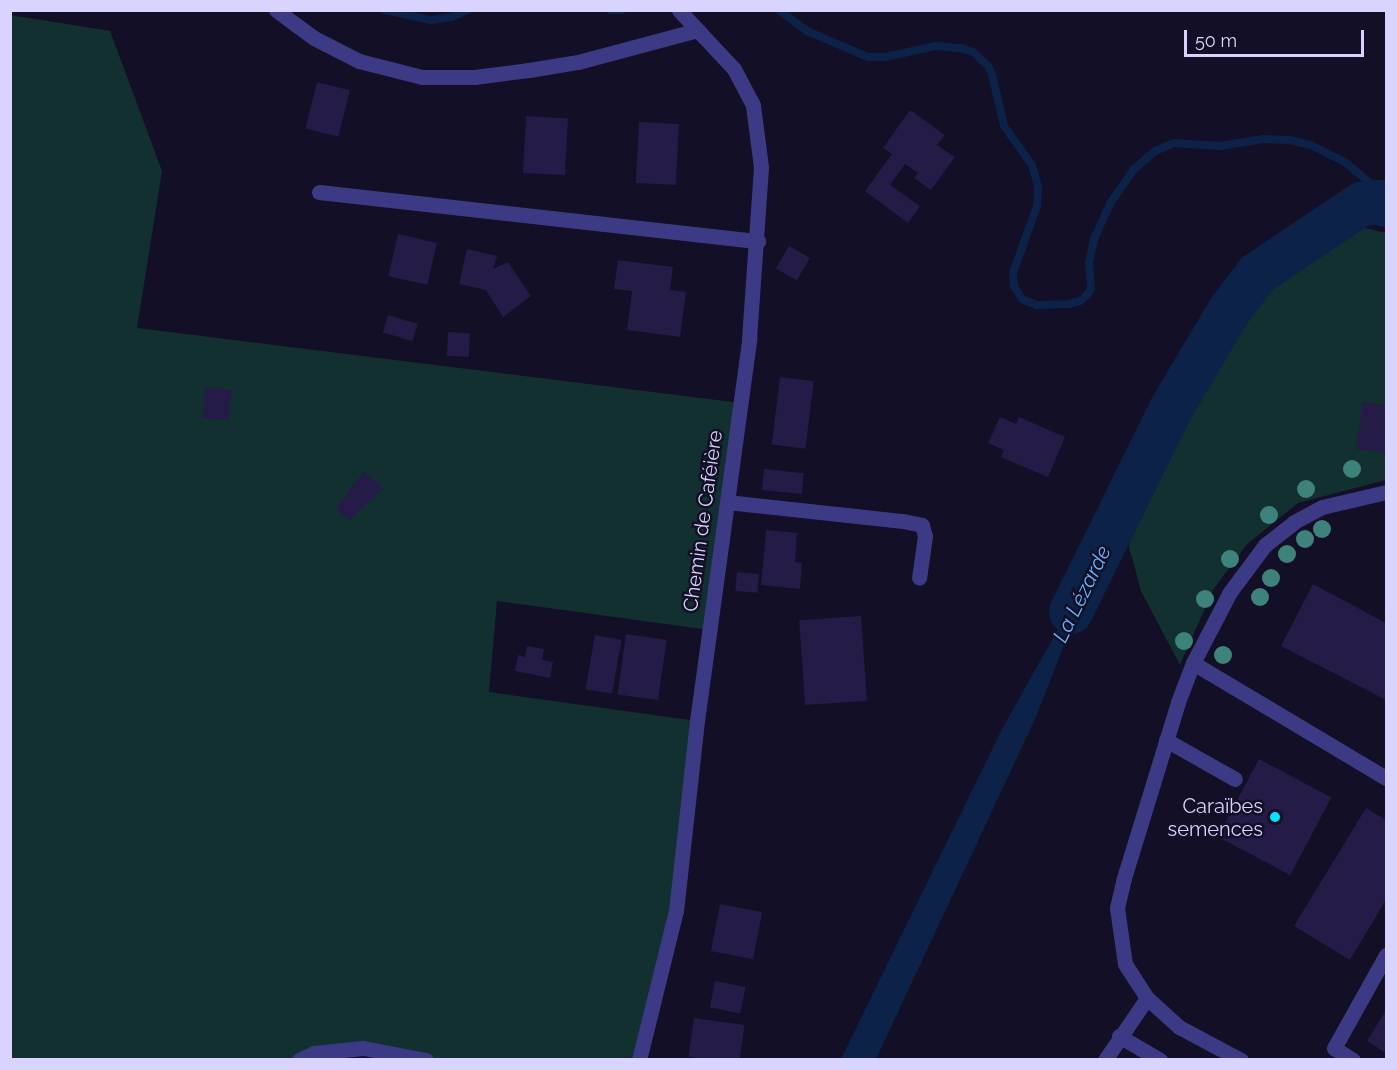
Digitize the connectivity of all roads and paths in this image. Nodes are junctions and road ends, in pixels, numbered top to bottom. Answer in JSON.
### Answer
{"nodes":[{"id":1,"x":276,"y":10,"type":"edge"},
{"id":2,"x":679,"y":10,"type":"edge"},
{"id":3,"x":698,"y":30,"type":"junction"},
{"id":4,"x":319,"y":192,"type":"dead end"},
{"id":5,"x":758,"y":241,"type":"junction"},
{"id":6,"x":1386,"y":492,"type":"edge"},
{"id":7,"x":727,"y":502,"type":"junction"},
{"id":8,"x":919,"y":578,"type":"dead end"},
{"id":9,"x":1193,"y":663,"type":"junction"},
{"id":10,"x":1166,"y":740,"type":"junction"},
{"id":11,"x":1386,"y":778,"type":"edge"},
{"id":12,"x":1236,"y":779,"type":"dead end"},
{"id":13,"x":1386,"y":955,"type":"edge"},
{"id":14,"x":1147,"y":998,"type":"junction"},
{"id":15,"x":1119,"y":1036,"type":"junction"},
{"id":16,"x":299,"y":1059,"type":"edge"},
{"id":17,"x":426,"y":1059,"type":"edge"},
{"id":18,"x":639,"y":1059,"type":"edge"},
{"id":19,"x":1105,"y":1059,"type":"edge"},
{"id":20,"x":1160,"y":1059,"type":"edge"},
{"id":21,"x":1241,"y":1059,"type":"edge"},
{"id":22,"x":1353,"y":1059,"type":"edge"}],
"edges":[{"from":1,"to":3,"type":"street"},
{"from":2,"to":3,"type":"street","name":"Chemin de Caféière"},
{"from":3,"to":5,"type":"street","name":"Chemin de Caféière"},
{"from":4,"to":5,"type":"street"},
{"from":5,"to":7,"type":"street","name":"Chemin de Caféière"},
{"from":6,"to":9,"type":"street"},
{"from":7,"to":8,"type":"street"},
{"from":7,"to":18,"type":"street","name":"Chemin de Caféière"},
{"from":9,"to":10,"type":"street"},
{"from":9,"to":11,"type":"street"},
{"from":10,"to":12,"type":"street"},
{"from":10,"to":14,"type":"street"},
{"from":13,"to":22,"type":"street"},
{"from":14,"to":15,"type":"street"},
{"from":14,"to":21,"type":"street"},
{"from":15,"to":19,"type":"street"},
{"from":15,"to":20,"type":"street"},
{"from":16,"to":17,"type":"street"}]}
